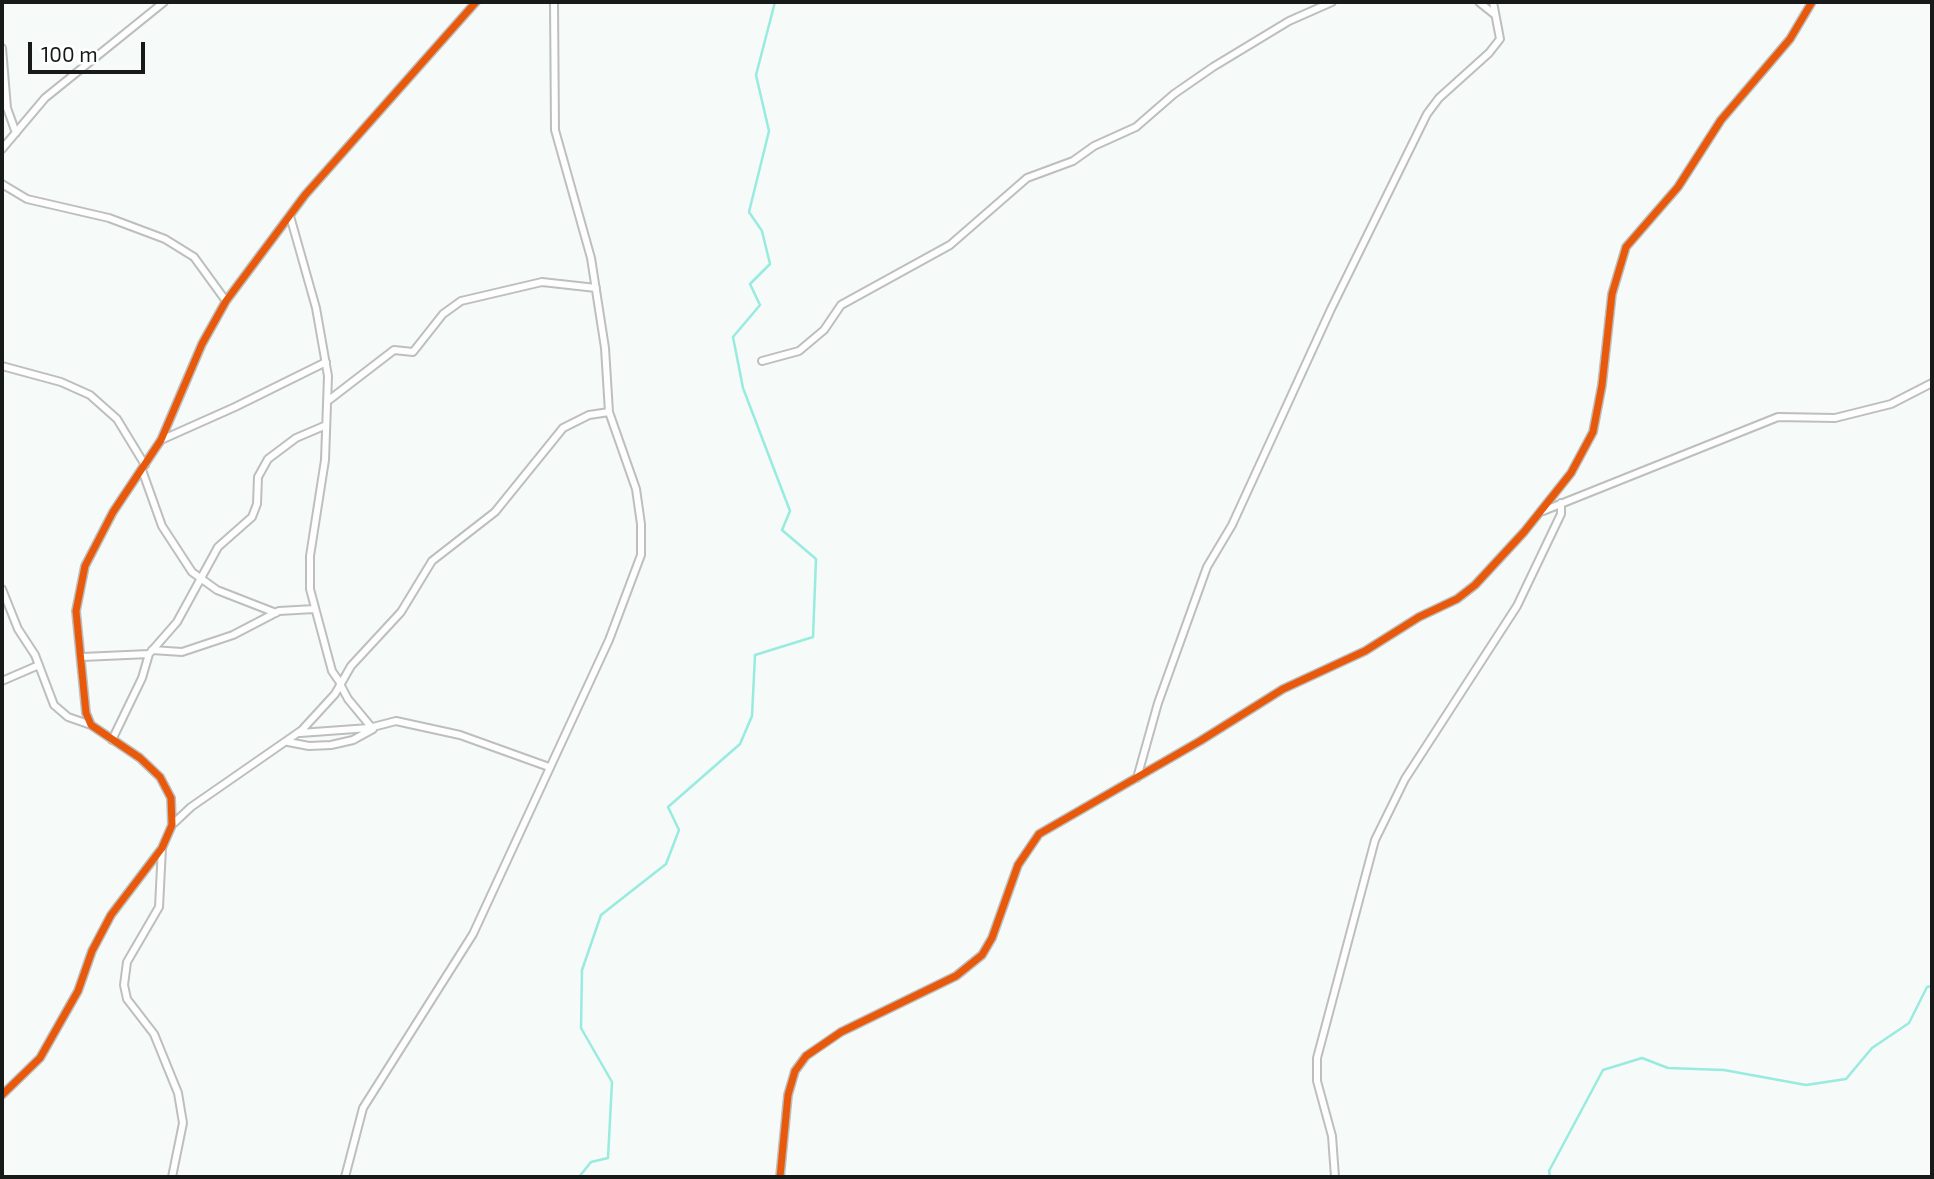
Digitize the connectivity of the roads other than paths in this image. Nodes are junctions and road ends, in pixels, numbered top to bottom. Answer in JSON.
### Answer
{"nodes":[{"id":1,"x":164,"y":2,"type":"edge"},
{"id":2,"x":474,"y":2,"type":"edge"},
{"id":3,"x":554,"y":2,"type":"edge"},
{"id":4,"x":1332,"y":2,"type":"edge"},
{"id":5,"x":1479,"y":2,"type":"edge"},
{"id":6,"x":1493,"y":2,"type":"edge"},
{"id":7,"x":1812,"y":2,"type":"edge"},
{"id":8,"x":1495,"y":16,"type":"junction"},
{"id":9,"x":2,"y":48,"type":"edge"},
{"id":10,"x":16,"y":133,"type":"junction"},
{"id":11,"x":2,"y":149,"type":"edge"},
{"id":12,"x":4,"y":186,"type":"edge"},
{"id":13,"x":2,"y":197,"type":"edge"},
{"id":14,"x":290,"y":216,"type":"junction"},
{"id":15,"x":596,"y":288,"type":"junction"},
{"id":16,"x":226,"y":301,"type":"junction"},
{"id":17,"x":762,"y":361,"type":"dead end"},
{"id":18,"x":326,"y":362,"type":"junction"},
{"id":19,"x":2,"y":366,"type":"edge"},
{"id":20,"x":1932,"y":383,"type":"edge"},
{"id":21,"x":329,"y":400,"type":"junction"},
{"id":22,"x":609,"y":412,"type":"junction"},
{"id":23,"x":324,"y":426,"type":"junction"},
{"id":24,"x":161,"y":440,"type":"junction"},
{"id":25,"x":144,"y":467,"type":"junction"},
{"id":26,"x":1561,"y":503,"type":"junction"},
{"id":27,"x":1537,"y":514,"type":"junction"},
{"id":28,"x":201,"y":579,"type":"junction"},
{"id":29,"x":2,"y":589,"type":"edge"},
{"id":30,"x":314,"y":609,"type":"junction"},
{"id":31,"x":276,"y":613,"type":"junction"},
{"id":32,"x":150,"y":652,"type":"junction"},
{"id":33,"x":82,"y":657,"type":"junction"},
{"id":34,"x":39,"y":665,"type":"junction"},
{"id":35,"x":2,"y":681,"type":"edge"},
{"id":36,"x":341,"y":684,"type":"junction"},
{"id":37,"x":91,"y":725,"type":"junction"},
{"id":38,"x":374,"y":727,"type":"junction"},
{"id":39,"x":298,"y":734,"type":"junction"},
{"id":40,"x":112,"y":740,"type":"junction"},
{"id":41,"x":288,"y":742,"type":"junction"},
{"id":42,"x":549,"y":767,"type":"junction"},
{"id":43,"x":1137,"y":778,"type":"junction"},
{"id":44,"x":172,"y":825,"type":"junction"},
{"id":45,"x":162,"y":848,"type":"junction"},
{"id":46,"x":2,"y":1095,"type":"edge"},
{"id":47,"x":172,"y":1177,"type":"edge"},
{"id":48,"x":345,"y":1177,"type":"edge"},
{"id":49,"x":780,"y":1177,"type":"edge"},
{"id":50,"x":1335,"y":1177,"type":"edge"}],
"edges":[{"from":1,"to":10,"type":"street"},
{"from":2,"to":14,"type":"street"},
{"from":3,"to":15,"type":"street"},
{"from":4,"to":17,"type":"street"},
{"from":5,"to":8,"type":"street"},
{"from":6,"to":8,"type":"street"},
{"from":7,"to":27,"type":"street"},
{"from":8,"to":43,"type":"street"},
{"from":9,"to":10,"type":"street"},
{"from":10,"to":11,"type":"street"},
{"from":12,"to":13,"type":"street"},
{"from":12,"to":16,"type":"street"},
{"from":14,"to":16,"type":"street"},
{"from":14,"to":18,"type":"street"},
{"from":15,"to":21,"type":"street"},
{"from":15,"to":22,"type":"street"},
{"from":16,"to":24,"type":"street"},
{"from":18,"to":21,"type":"street"},
{"from":18,"to":24,"type":"street"},
{"from":19,"to":25,"type":"street"},
{"from":20,"to":26,"type":"street"},
{"from":21,"to":23,"type":"street"},
{"from":22,"to":36,"type":"street"},
{"from":22,"to":42,"type":"street"},
{"from":23,"to":28,"type":"street"},
{"from":23,"to":30,"type":"street"},
{"from":24,"to":25,"type":"street"},
{"from":25,"to":28,"type":"street"},
{"from":25,"to":33,"type":"street"},
{"from":26,"to":27,"type":"street"},
{"from":26,"to":50,"type":"street"},
{"from":27,"to":43,"type":"street"},
{"from":28,"to":31,"type":"street"},
{"from":28,"to":32,"type":"street"},
{"from":29,"to":34,"type":"street"},
{"from":30,"to":31,"type":"street"},
{"from":30,"to":36,"type":"street"},
{"from":31,"to":32,"type":"street"},
{"from":32,"to":33,"type":"street"},
{"from":32,"to":40,"type":"street"},
{"from":33,"to":37,"type":"street"},
{"from":34,"to":35,"type":"street"},
{"from":34,"to":37,"type":"street"},
{"from":36,"to":38,"type":"street"},
{"from":36,"to":39,"type":"street"},
{"from":37,"to":40,"type":"street"},
{"from":38,"to":39,"type":"street"},
{"from":38,"to":41,"type":"street"},
{"from":38,"to":42,"type":"street"},
{"from":39,"to":41,"type":"street"},
{"from":40,"to":44,"type":"street"},
{"from":41,"to":44,"type":"street"},
{"from":42,"to":48,"type":"street"},
{"from":43,"to":49,"type":"street"},
{"from":44,"to":45,"type":"street"},
{"from":45,"to":46,"type":"street"},
{"from":45,"to":47,"type":"street"}]}
